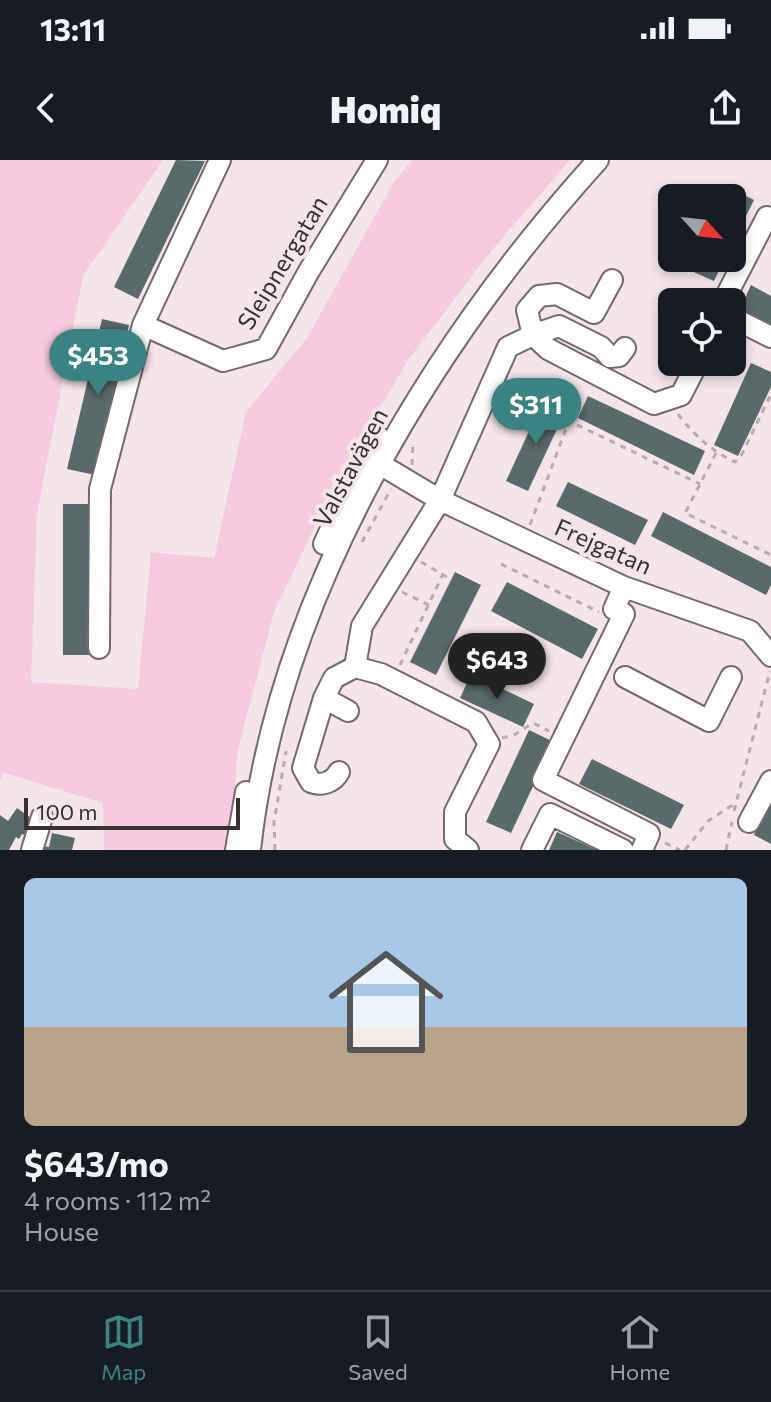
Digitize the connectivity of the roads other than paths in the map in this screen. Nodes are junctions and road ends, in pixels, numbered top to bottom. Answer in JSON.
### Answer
{"nodes":[{"id":1,"x":220,"y":160,"type":"edge"},
{"id":2,"x":377,"y":160,"type":"edge"},
{"id":3,"x":581,"y":160,"type":"edge"},
{"id":4,"x":598,"y":160,"type":"edge"},
{"id":5,"x":771,"y":219,"type":"edge"},
{"id":6,"x":612,"y":280,"type":"dead end"},
{"id":7,"x":730,"y":288,"type":"edge"},
{"id":8,"x":746,"y":324,"type":"edge"},
{"id":9,"x":143,"y":325,"type":"junction"},
{"id":10,"x":533,"y":335,"type":"junction"},
{"id":11,"x":771,"y":337,"type":"edge"},
{"id":12,"x":625,"y":348,"type":"dead end"},
{"id":13,"x":691,"y":376,"type":"edge"},
{"id":14,"x":374,"y":461,"type":"junction"},
{"id":15,"x":440,"y":500,"type":"junction"},
{"id":16,"x":624,"y":587,"type":"junction"},
{"id":17,"x":99,"y":648,"type":"dead end"},
{"id":18,"x":771,"y":656,"type":"edge"},
{"id":19,"x":355,"y":667,"type":"junction"},
{"id":20,"x":625,"y":677,"type":"dead end"},
{"id":21,"x":731,"y":677,"type":"dead end"},
{"id":22,"x":324,"y":698,"type":"junction"},
{"id":23,"x":348,"y":711,"type":"dead end"},
{"id":24,"x":339,"y":772,"type":"dead end"},
{"id":25,"x":768,"y":788,"type":"edge"},
{"id":26,"x":42,"y":817,"type":"dead end"},
{"id":27,"x":749,"y":822,"type":"dead end"},
{"id":28,"x":32,"y":850,"type":"edge"},
{"id":29,"x":236,"y":850,"type":"edge"},
{"id":30,"x":250,"y":850,"type":"edge"},
{"id":31,"x":468,"y":850,"type":"edge"},
{"id":32,"x":532,"y":850,"type":"edge"},
{"id":33,"x":623,"y":850,"type":"edge"},
{"id":34,"x":642,"y":850,"type":"edge"}],
"edges":[{"from":1,"to":9,"type":"street"},
{"from":2,"to":9,"type":"street","name":"Sleipnergatan"},
{"from":3,"to":14,"type":"street","name":"Valstavägen"},
{"from":4,"to":14,"type":"street","name":"Valstavägen"},
{"from":5,"to":7,"type":"street"},
{"from":6,"to":10,"type":"street"},
{"from":8,"to":11,"type":"street"},
{"from":9,"to":17,"type":"street"},
{"from":10,"to":12,"type":"street"},
{"from":10,"to":13,"type":"street"},
{"from":10,"to":15,"type":"street"},
{"from":14,"to":15,"type":"street","name":"Frejgatan"},
{"from":14,"to":29,"type":"street","name":"Valstavägen"},
{"from":14,"to":30,"type":"street","name":"Valstavägen"},
{"from":15,"to":16,"type":"street","name":"Frejgatan"},
{"from":15,"to":19,"type":"street"},
{"from":16,"to":18,"type":"street","name":"Frejgatan"},
{"from":16,"to":34,"type":"street"},
{"from":19,"to":22,"type":"street"},
{"from":19,"to":31,"type":"street"},
{"from":20,"to":21,"type":"street"},
{"from":22,"to":23,"type":"street"},
{"from":22,"to":24,"type":"street"},
{"from":25,"to":27,"type":"street"},
{"from":26,"to":28,"type":"street"},
{"from":32,"to":33,"type":"street"}]}
